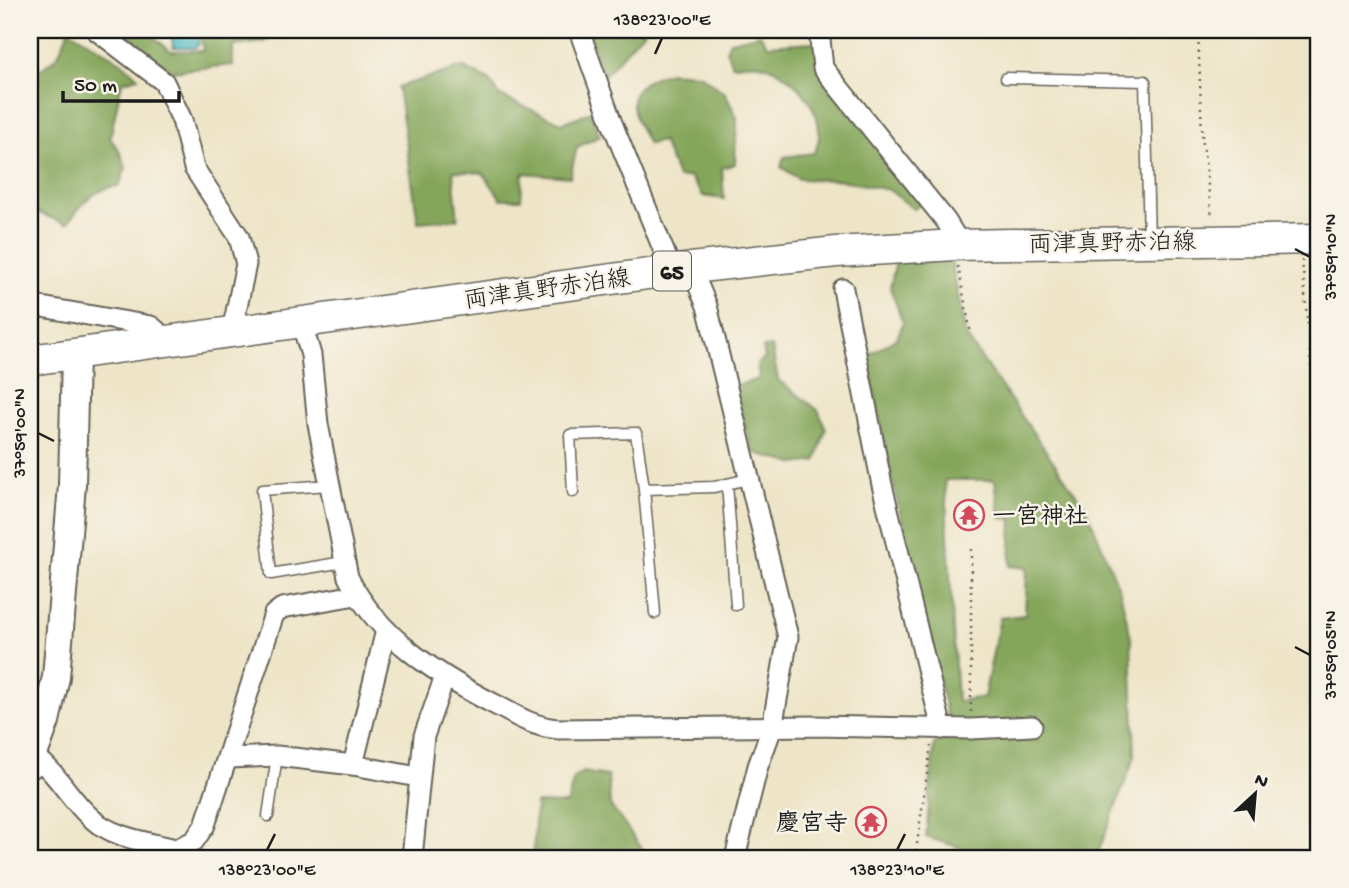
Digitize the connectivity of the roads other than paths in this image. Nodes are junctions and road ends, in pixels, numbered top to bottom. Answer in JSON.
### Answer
{"nodes":[{"id":1,"x":96,"y":30,"type":"edge"},
{"id":2,"x":579,"y":30,"type":"edge"},
{"id":3,"x":819,"y":30,"type":"edge"},
{"id":4,"x":1006,"y":78,"type":"dead end"},
{"id":5,"x":1310,"y":239,"type":"edge"},
{"id":6,"x":1149,"y":241,"type":"junction"},
{"id":7,"x":956,"y":245,"type":"junction"},
{"id":8,"x":682,"y":269,"type":"junction"},
{"id":9,"x":843,"y":289,"type":"dead end"},
{"id":10,"x":30,"y":305,"type":"edge"},
{"id":11,"x":302,"y":321,"type":"junction"},
{"id":12,"x":232,"y":331,"type":"junction"},
{"id":13,"x":159,"y":341,"type":"junction"},
{"id":14,"x":75,"y":354,"type":"junction"},
{"id":15,"x":30,"y":360,"type":"edge"},
{"id":16,"x":748,"y":479,"type":"junction"},
{"id":17,"x":727,"y":484,"type":"junction"},
{"id":18,"x":329,"y":485,"type":"junction"},
{"id":19,"x":644,"y":489,"type":"junction"},
{"id":20,"x":573,"y":492,"type":"dead end"},
{"id":21,"x":344,"y":562,"type":"junction"},
{"id":22,"x":356,"y":595,"type":"junction"},
{"id":23,"x":736,"y":605,"type":"dead end"},
{"id":24,"x":655,"y":613,"type":"dead end"},
{"id":25,"x":386,"y":630,"type":"junction"},
{"id":26,"x":444,"y":679,"type":"junction"},
{"id":27,"x":1032,"y":726,"type":"dead end"},
{"id":28,"x":772,"y":727,"type":"junction"},
{"id":29,"x":938,"y":729,"type":"junction"},
{"id":30,"x":277,"y":756,"type":"junction"},
{"id":31,"x":31,"y":758,"type":"edge"},
{"id":32,"x":230,"y":758,"type":"junction"},
{"id":33,"x":353,"y":765,"type":"junction"},
{"id":34,"x":418,"y":777,"type":"junction"},
{"id":35,"x":268,"y":816,"type":"dead end"},
{"id":36,"x":412,"y":858,"type":"edge"},
{"id":37,"x":735,"y":858,"type":"edge"}],
"edges":[{"from":1,"to":12,"type":"street"},
{"from":2,"to":8,"type":"street"},
{"from":3,"to":7,"type":"street"},
{"from":4,"to":6,"type":"lane"},
{"from":5,"to":6,"type":"main road","name":"両津真野赤泊線","number":"65"},
{"from":6,"to":7,"type":"main road","name":"両津真野赤泊線","number":"65"},
{"from":7,"to":8,"type":"main road","name":"両津真野赤泊線","number":"65"},
{"from":8,"to":11,"type":"main road","name":"両津真野赤泊線","number":"65"},
{"from":8,"to":16,"type":"street"},
{"from":9,"to":29,"type":"street"},
{"from":10,"to":13,"type":"street"},
{"from":11,"to":12,"type":"main road","name":"両津真野赤泊線","number":"65"},
{"from":11,"to":18,"type":"street"},
{"from":12,"to":13,"type":"main road","name":"両津真野赤泊線","number":"65"},
{"from":13,"to":14,"type":"main road","name":"両津真野赤泊線","number":"65"},
{"from":14,"to":15,"type":"main road","name":"両津真野赤泊線","number":"65"},
{"from":14,"to":31,"type":"street"},
{"from":16,"to":17,"type":"lane"},
{"from":16,"to":28,"type":"street"},
{"from":17,"to":19,"type":"lane"},
{"from":17,"to":23,"type":"lane"},
{"from":18,"to":21,"type":"street"},
{"from":18,"to":21,"type":"lane"},
{"from":19,"to":20,"type":"lane"},
{"from":19,"to":24,"type":"lane"},
{"from":21,"to":22,"type":"street"},
{"from":22,"to":25,"type":"street"},
{"from":22,"to":32,"type":"street"},
{"from":25,"to":26,"type":"street"},
{"from":25,"to":33,"type":"street"},
{"from":26,"to":28,"type":"street"},
{"from":26,"to":34,"type":"street"},
{"from":27,"to":29,"type":"street"},
{"from":28,"to":29,"type":"street"},
{"from":28,"to":37,"type":"street"},
{"from":30,"to":32,"type":"street"},
{"from":30,"to":33,"type":"street"},
{"from":30,"to":35,"type":"lane"},
{"from":31,"to":32,"type":"street"},
{"from":33,"to":34,"type":"street"},
{"from":34,"to":36,"type":"street"}]}
